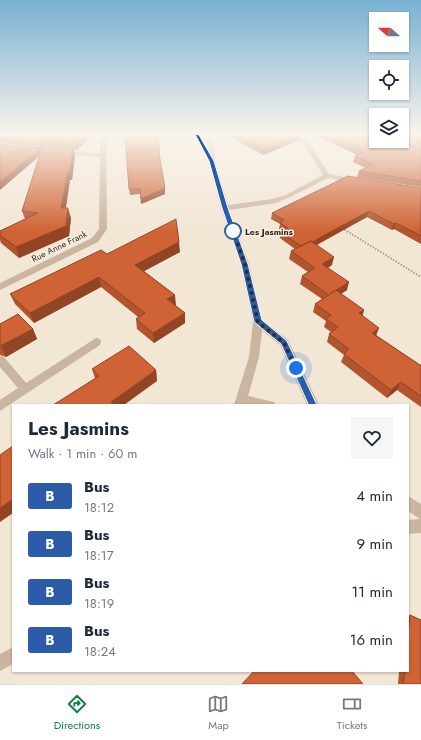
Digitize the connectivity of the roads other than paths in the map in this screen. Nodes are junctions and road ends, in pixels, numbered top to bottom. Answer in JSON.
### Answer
{"nodes":[{"id":1,"x":104,"y":167,"type":"edge"},
{"id":2,"x":214,"y":167,"type":"edge"},
{"id":3,"x":321,"y":167,"type":"edge"},
{"id":4,"x":327,"y":176,"type":"junction"},
{"id":5,"x":366,"y":182,"type":"edge"},
{"id":6,"x":225,"y":208,"type":"junction"},
{"id":7,"x":0,"y":287,"type":"edge"},
{"id":8,"x":258,"y":322,"type":"junction"},
{"id":9,"x":96,"y":342,"type":"dead end"},
{"id":10,"x":0,"y":360,"type":"edge"},
{"id":11,"x":25,"y":389,"type":"junction"},
{"id":12,"x":241,"y":402,"type":"edge"},
{"id":13,"x":260,"y":404,"type":"edge"},
{"id":14,"x":313,"y":404,"type":"edge"},
{"id":15,"x":0,"y":406,"type":"edge"},
{"id":16,"x":409,"y":503,"type":"edge"},
{"id":17,"x":421,"y":513,"type":"edge"},
{"id":18,"x":421,"y":526,"type":"edge"},
{"id":19,"x":409,"y":527,"type":"edge"},
{"id":20,"x":12,"y":656,"type":"edge"},
{"id":21,"x":0,"y":663,"type":"edge"}],
"edges":[{"from":1,"to":7,"type":"street","name":"Rue Anne Frank"},
{"from":2,"to":6,"type":"street"},
{"from":3,"to":4,"type":"street"},
{"from":4,"to":5,"type":"street"},
{"from":4,"to":6,"type":"street"},
{"from":6,"to":8,"type":"street"},
{"from":8,"to":12,"type":"street"},
{"from":8,"to":14,"type":"street"},
{"from":9,"to":11,"type":"street"},
{"from":10,"to":11,"type":"street"},
{"from":11,"to":15,"type":"street"},
{"from":12,"to":13,"type":"street"},
{"from":16,"to":17,"type":"street"},
{"from":18,"to":19,"type":"street"},
{"from":20,"to":21,"type":"street"}]}
